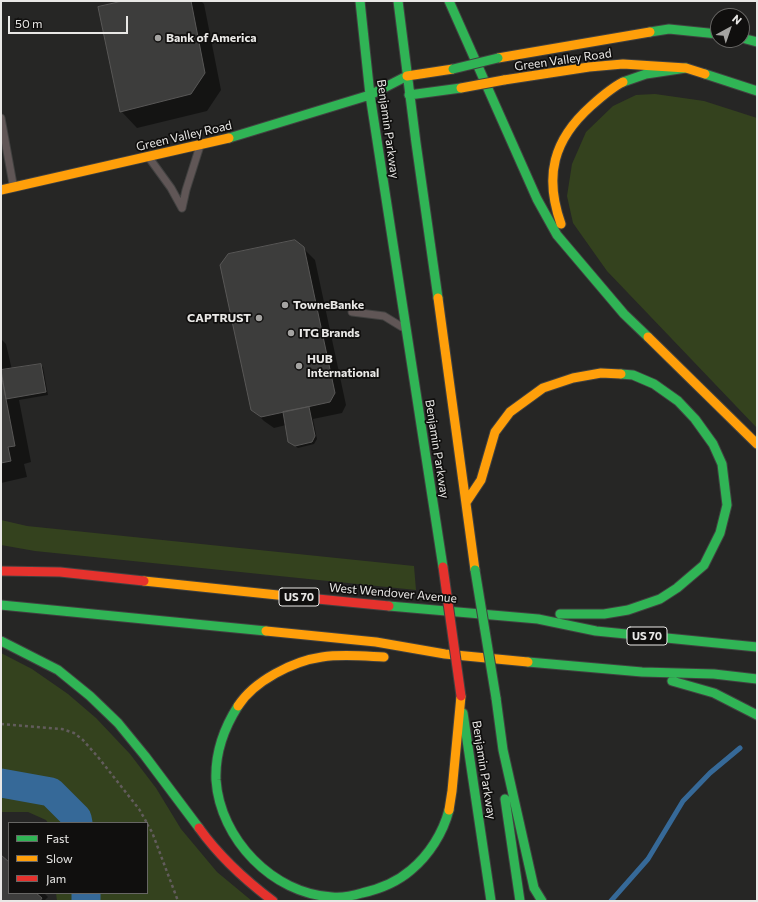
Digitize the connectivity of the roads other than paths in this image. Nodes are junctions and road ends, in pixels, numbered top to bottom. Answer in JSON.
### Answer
{"nodes":[{"id":1,"x":360,"y":1,"type":"edge"},
{"id":2,"x":398,"y":1,"type":"edge"},
{"id":3,"x":450,"y":1,"type":"edge"},
{"id":4,"x":710,"y":33,"type":"edge"},
{"id":5,"x":686,"y":68,"type":"junction"},
{"id":6,"x":407,"y":76,"type":"junction"},
{"id":7,"x":757,"y":91,"type":"edge"},
{"id":8,"x":370,"y":95,"type":"junction"},
{"id":9,"x":401,"y":95,"type":"junction"},
{"id":10,"x":1,"y":118,"type":"edge"},
{"id":11,"x":200,"y":145,"type":"junction"},
{"id":12,"x":149,"y":157,"type":"junction"},
{"id":13,"x":14,"y":187,"type":"junction"},
{"id":14,"x":1,"y":190,"type":"edge"},
{"id":15,"x":590,"y":275,"type":"junction"},
{"id":16,"x":352,"y":312,"type":"dead end"},
{"id":17,"x":406,"y":329,"type":"junction"},
{"id":18,"x":757,"y":444,"type":"edge"},
{"id":19,"x":467,"y":501,"type":"junction"},
{"id":20,"x":23,"y":562,"type":"dead end"},
{"id":21,"x":1,"y":571,"type":"edge"},
{"id":22,"x":60,"y":572,"type":"junction"},
{"id":23,"x":1,"y":605,"type":"edge"},
{"id":24,"x":538,"y":619,"type":"junction"},
{"id":25,"x":1,"y":642,"type":"edge"},
{"id":26,"x":757,"y":647,"type":"edge"},
{"id":27,"x":445,"y":654,"type":"junction"},
{"id":28,"x":395,"y":657,"type":"dead end"},
{"id":29,"x":409,"y":657,"type":"dead end"},
{"id":30,"x":642,"y":672,"type":"junction"},
{"id":31,"x":757,"y":679,"type":"edge"},
{"id":32,"x":460,"y":696,"type":"junction"},
{"id":33,"x":757,"y":715,"type":"edge"},
{"id":34,"x":503,"y":750,"type":"junction"},
{"id":35,"x":273,"y":901,"type":"edge"},
{"id":36,"x":490,"y":901,"type":"edge"},
{"id":37,"x":520,"y":901,"type":"edge"},
{"id":38,"x":542,"y":901,"type":"edge"}],
"edges":[{"from":1,"to":8,"type":"main road","name":"Benjamin Parkway"},
{"from":2,"to":6,"type":"main road","name":"Benjamin Parkway"},
{"from":3,"to":15,"type":"main road"},
{"from":4,"to":6,"type":"main road","name":"Green Valley Road","bridge":true},
{"from":5,"to":7,"type":"main road","name":"Green Valley Road"},
{"from":5,"to":9,"type":"main road","name":"Green Valley Road","bridge":true},
{"from":5,"to":15,"type":"main road"},
{"from":6,"to":8,"type":"main road","name":"Green Valley Road"},
{"from":6,"to":9,"type":"main road","name":"Benjamin Parkway"},
{"from":8,"to":9,"type":"main road","name":"Green Valley Road"},
{"from":8,"to":11,"type":"main road","name":"Green Valley Road"},
{"from":8,"to":17,"type":"main road","name":"Benjamin Parkway"},
{"from":9,"to":19,"type":"main road","name":"Benjamin Parkway"},
{"from":10,"to":13,"type":"lane"},
{"from":11,"to":12,"type":"main road","name":"Green Valley Road"},
{"from":11,"to":12,"type":"lane"},
{"from":12,"to":13,"type":"main road","name":"Green Valley Road"},
{"from":13,"to":14,"type":"main road","name":"Green Valley Road"},
{"from":15,"to":18,"type":"main road"},
{"from":16,"to":17,"type":"lane"},
{"from":17,"to":32,"type":"main road","name":"Benjamin Parkway","bridge":true},
{"from":19,"to":24,"type":"main road"},
{"from":19,"to":34,"type":"main road","name":"Benjamin Parkway","bridge":true},
{"from":20,"to":22,"type":"main road"},
{"from":21,"to":22,"type":"main road","name":"West Wendover Avenue","number":"US 70"},
{"from":22,"to":24,"type":"main road","name":"West Wendover Avenue","number":"US 70"},
{"from":23,"to":27,"type":"main road"},
{"from":24,"to":26,"type":"main road","name":"West Wendover Avenue","number":"US 70"},
{"from":25,"to":35,"type":"main road"},
{"from":27,"to":29,"type":"main road"},
{"from":27,"to":30,"type":"main road"},
{"from":28,"to":32,"type":"main road"},
{"from":30,"to":31,"type":"main road"},
{"from":30,"to":33,"type":"main road"},
{"from":32,"to":36,"type":"main road","name":"Benjamin Parkway"},
{"from":34,"to":37,"type":"main road","name":"Benjamin Parkway"},
{"from":34,"to":38,"type":"main road"}]}
